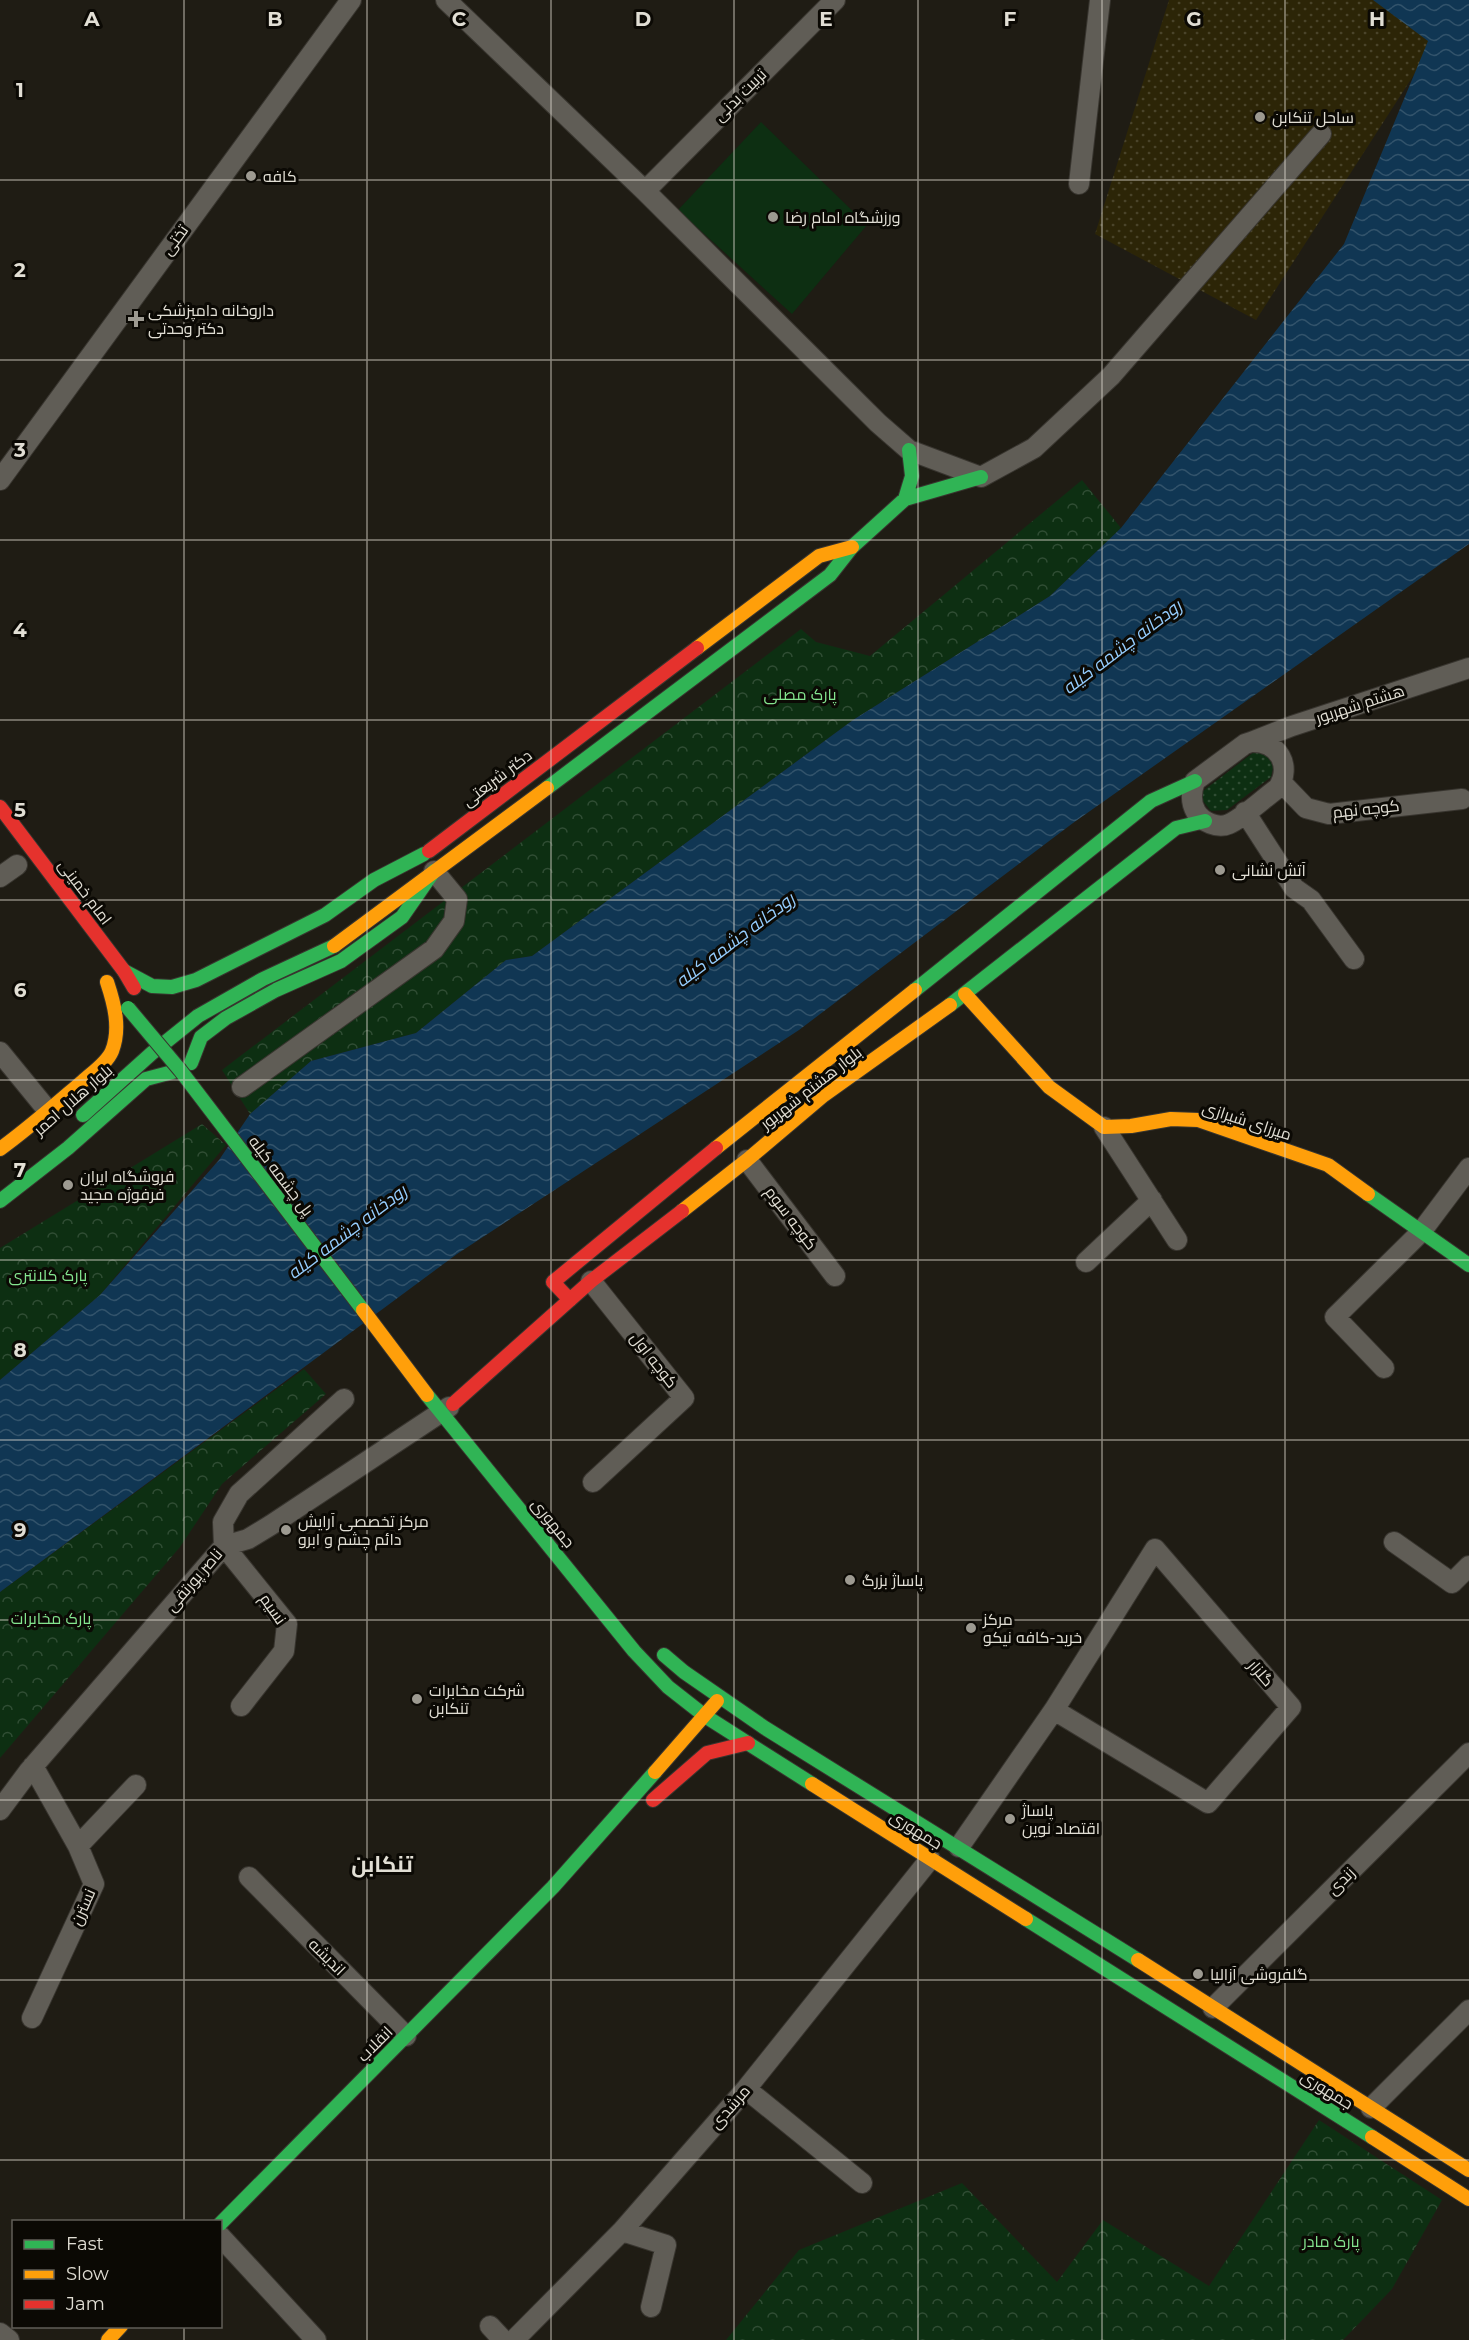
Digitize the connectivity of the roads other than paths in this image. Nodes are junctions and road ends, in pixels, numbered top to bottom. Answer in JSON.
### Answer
{"nodes":[{"id":1,"x":351,"y":0,"type":"edge"},
{"id":2,"x":446,"y":0,"type":"edge"},
{"id":3,"x":835,"y":0,"type":"edge"},
{"id":4,"x":1100,"y":0,"type":"edge"},
{"id":5,"x":1321,"y":134,"type":"dead end"},
{"id":6,"x":1079,"y":184,"type":"dead end"},
{"id":7,"x":645,"y":191,"type":"junction"},
{"id":8,"x":909,"y":450,"type":"junction"},
{"id":9,"x":981,"y":477,"type":"junction"},
{"id":10,"x":0,"y":480,"type":"edge"},
{"id":11,"x":905,"y":499,"type":"junction"},
{"id":12,"x":852,"y":547,"type":"junction"},
{"id":13,"x":1469,"y":668,"type":"edge"},
{"id":14,"x":636,"y":693,"type":"junction"},
{"id":15,"x":651,"y":711,"type":"junction"},
{"id":16,"x":1251,"y":742,"type":"junction"},
{"id":17,"x":1195,"y":781,"type":"junction"},
{"id":18,"x":1281,"y":782,"type":"junction"},
{"id":19,"x":1462,"y":799,"type":"dead end"},
{"id":20,"x":0,"y":807,"type":"edge"},
{"id":21,"x":1245,"y":813,"type":"junction"},
{"id":22,"x":1205,"y":821,"type":"junction"},
{"id":23,"x":15,"y":863,"type":"dead end"},
{"id":24,"x":429,"y":863,"type":"junction"},
{"id":25,"x":0,"y":877,"type":"edge"},
{"id":26,"x":348,"y":919,"type":"dead end"},
{"id":27,"x":291,"y":951,"type":"dead end"},
{"id":28,"x":1354,"y":959,"type":"dead end"},
{"id":29,"x":124,"y":971,"type":"junction"},
{"id":30,"x":222,"y":986,"type":"dead end"},
{"id":31,"x":964,"y":994,"type":"junction"},
{"id":32,"x":140,"y":999,"type":"dead end"},
{"id":33,"x":142,"y":1040,"type":"dead end"},
{"id":34,"x":166,"y":1041,"type":"joint"},
{"id":35,"x":0,"y":1052,"type":"edge"},
{"id":36,"x":125,"y":1054,"type":"dead end"},
{"id":37,"x":185,"y":1066,"type":"junction"},
{"id":38,"x":242,"y":1087,"type":"dead end"},
{"id":39,"x":61,"y":1119,"type":"junction"},
{"id":40,"x":1104,"y":1127,"type":"junction"},
{"id":41,"x":35,"y":1139,"type":"dead end"},
{"id":42,"x":4,"y":1154,"type":"edge"},
{"id":43,"x":747,"y":1160,"type":"junction"},
{"id":44,"x":1469,"y":1168,"type":"edge"},
{"id":45,"x":1152,"y":1200,"type":"junction"},
{"id":46,"x":0,"y":1201,"type":"edge"},
{"id":47,"x":1421,"y":1232,"type":"junction"},
{"id":48,"x":1177,"y":1240,"type":"dead end"},
{"id":49,"x":344,"y":1262,"type":"dead end"},
{"id":50,"x":1086,"y":1262,"type":"dead end"},
{"id":51,"x":1469,"y":1265,"type":"edge"},
{"id":52,"x":835,"y":1276,"type":"dead end"},
{"id":53,"x":591,"y":1281,"type":"junction"},
{"id":54,"x":570,"y":1299,"type":"junction"},
{"id":55,"x":1384,"y":1368,"type":"dead end"},
{"id":56,"x":427,"y":1395,"type":"joint"},
{"id":57,"x":344,"y":1400,"type":"dead end"},
{"id":58,"x":450,"y":1406,"type":"junction"},
{"id":59,"x":593,"y":1482,"type":"dead end"},
{"id":60,"x":1394,"y":1542,"type":"dead end"},
{"id":61,"x":224,"y":1546,"type":"junction"},
{"id":62,"x":1469,"y":1566,"type":"edge"},
{"id":63,"x":652,"y":1645,"type":"dead end"},
{"id":64,"x":719,"y":1697,"type":"junction"},
{"id":65,"x":241,"y":1706,"type":"dead end"},
{"id":66,"x":1054,"y":1710,"type":"junction"},
{"id":67,"x":705,"y":1716,"type":"junction"},
{"id":68,"x":748,"y":1743,"type":"junction"},
{"id":69,"x":1469,"y":1753,"type":"edge"},
{"id":70,"x":33,"y":1766,"type":"junction"},
{"id":71,"x":136,"y":1785,"type":"dead end"},
{"id":72,"x":0,"y":1810,"type":"edge"},
{"id":73,"x":78,"y":1846,"type":"junction"},
{"id":74,"x":959,"y":1847,"type":"junction"},
{"id":75,"x":930,"y":1859,"type":"junction"},
{"id":76,"x":249,"y":1877,"type":"dead end"},
{"id":77,"x":553,"y":1887,"type":"junction"},
{"id":78,"x":1212,"y":2008,"type":"junction"},
{"id":79,"x":1469,"y":2010,"type":"edge"},
{"id":80,"x":32,"y":2018,"type":"dead end"},
{"id":81,"x":406,"y":2036,"type":"junction"},
{"id":82,"x":746,"y":2089,"type":"junction"},
{"id":83,"x":1371,"y":2108,"type":"junction"},
{"id":84,"x":1469,"y":2170,"type":"edge"},
{"id":85,"x":862,"y":2183,"type":"dead end"},
{"id":86,"x":1469,"y":2199,"type":"edge"},
{"id":87,"x":222,"y":2222,"type":"edge"},
{"id":88,"x":622,"y":2231,"type":"junction"},
{"id":89,"x":222,"y":2238,"type":"edge"},
{"id":90,"x":651,"y":2307,"type":"dead end"},
{"id":91,"x":119,"y":2328,"type":"edge"},
{"id":92,"x":0,"y":2333,"type":"edge"},
{"id":93,"x":9,"y":2340,"type":"edge"},
{"id":94,"x":108,"y":2340,"type":"edge"},
{"id":95,"x":316,"y":2340,"type":"edge"},
{"id":96,"x":514,"y":2340,"type":"edge"}],
"edges":[{"from":1,"to":10,"type":"street","name":"تختی"},
{"from":2,"to":7,"type":"street"},
{"from":3,"to":7,"type":"street","name":"تربیت بدنی"},
{"from":4,"to":6,"type":"street"},
{"from":5,"to":9,"type":"street"},
{"from":7,"to":8,"type":"street"},
{"from":8,"to":9,"type":"street"},
{"from":8,"to":11,"type":"main road"},
{"from":9,"to":11,"type":"main road","name":"دکتر شریعتی"},
{"from":11,"to":12,"type":"main road","name":"دکتر شریعتی"},
{"from":12,"to":14,"type":"main road","name":"دکتر شریعتی"},
{"from":12,"to":15,"type":"main road","name":"دکتر شریعتی"},
{"from":13,"to":16,"type":"street","name":"هشتم شهریور"},
{"from":14,"to":15,"type":"main road"},
{"from":14,"to":24,"type":"main road","name":"دکتر شریعتی"},
{"from":15,"to":24,"type":"main road","name":"دکتر شریعتی"},
{"from":16,"to":17,"type":"street"},
{"from":16,"to":18,"type":"street"},
{"from":17,"to":22,"type":"street"},
{"from":17,"to":54,"type":"main road","name":"بلوار هشتم شهریور"},
{"from":18,"to":19,"type":"street","name":"کوچه نهم"},
{"from":18,"to":21,"type":"street"},
{"from":20,"to":29,"type":"main road","name":"امام خمینی"},
{"from":21,"to":22,"type":"street"},
{"from":21,"to":28,"type":"street"},
{"from":22,"to":31,"type":"main road","name":"بلوار هشتم شهریور"},
{"from":23,"to":25,"type":"street"},
{"from":24,"to":26,"type":"main road","name":"دکتر شریعتی"},
{"from":24,"to":29,"type":"main road"},
{"from":24,"to":34,"type":"main road","name":"دکتر شریعتی"},
{"from":24,"to":37,"type":"main road"},
{"from":24,"to":38,"type":"street"},
{"from":27,"to":30,"type":"main road"},
{"from":29,"to":32,"type":"main road","name":"امام خمینی"},
{"from":31,"to":40,"type":"main road"},
{"from":31,"to":43,"type":"main road","name":"بلوار هشتم شهریور"},
{"from":33,"to":37,"type":"main road","name":"پل چشمه کیله"},
{"from":34,"to":39,"type":"main road","name":"بلوار هلال احمر"},
{"from":35,"to":39,"type":"street"},
{"from":36,"to":39,"type":"main road","name":"بلوار هلال احمر"},
{"from":37,"to":39,"type":"main road","name":"پل چشمه کیله","bridge":true},
{"from":37,"to":46,"type":"main road"},
{"from":37,"to":49,"type":"main road","name":"پل چشمه کیله"},
{"from":37,"to":56,"type":"main road","name":"پل چشمه کیله","bridge":true},
{"from":39,"to":42,"type":"main road"},
{"from":40,"to":45,"type":"street"},
{"from":40,"to":47,"type":"main road","name":"میرزای شیرازی"},
{"from":41,"to":42,"type":"main road","name":"بلوار هلال احمر"},
{"from":43,"to":52,"type":"street","name":"کوچه سوم"},
{"from":43,"to":53,"type":"main road","name":"بلوار هشتم شهریور"},
{"from":44,"to":47,"type":"street"},
{"from":45,"to":48,"type":"street"},
{"from":45,"to":50,"type":"street"},
{"from":47,"to":51,"type":"main road","name":"میرزای شیرازی"},
{"from":47,"to":55,"type":"street"},
{"from":53,"to":54,"type":"main road","name":"بلوار هشتم شهریور"},
{"from":53,"to":59,"type":"street","name":"کوچه اول"},
{"from":54,"to":58,"type":"main road","name":"بلوار هشتم شهریور"},
{"from":56,"to":58,"type":"main road","name":"جمهوری"},
{"from":57,"to":61,"type":"street"},
{"from":58,"to":61,"type":"street","name":"ناصر پورتقی"},
{"from":58,"to":67,"type":"main road","name":"جمهوری"},
{"from":60,"to":62,"type":"street"},
{"from":61,"to":65,"type":"street","name":"نسیم"},
{"from":61,"to":70,"type":"street","name":"ناصر پورتقی"},
{"from":63,"to":64,"type":"main road","name":"جمهوری"},
{"from":64,"to":67,"type":"main road","name":"انقلاب"},
{"from":64,"to":74,"type":"main road","name":"جمهوری"},
{"from":66,"to":66,"type":"street","name":"گلزار"},
{"from":66,"to":74,"type":"street","name":"گلزار"},
{"from":67,"to":68,"type":"main road","name":"جمهوری"},
{"from":67,"to":77,"type":"main road","name":"انقلاب"},
{"from":68,"to":75,"type":"main road","name":"جمهوری"},
{"from":68,"to":77,"type":"main road","name":"انقلاب"},
{"from":69,"to":78,"type":"street","name":"زندی"},
{"from":70,"to":72,"type":"street","name":"ناصر پورتقی"},
{"from":70,"to":73,"type":"street","name":"نسترن"},
{"from":71,"to":73,"type":"street"},
{"from":73,"to":80,"type":"street","name":"نسترن"},
{"from":74,"to":78,"type":"main road","name":"جمهوری"},
{"from":75,"to":82,"type":"street","name":"مرشدی"},
{"from":75,"to":86,"type":"main road","name":"جمهوری"},
{"from":76,"to":81,"type":"street","name":"اندیشه"},
{"from":77,"to":81,"type":"main road","name":"انقلاب"},
{"from":78,"to":83,"type":"main road","name":"جمهوری"},
{"from":79,"to":83,"type":"street"},
{"from":81,"to":87,"type":"main road","name":"انقلاب"},
{"from":82,"to":85,"type":"street"},
{"from":82,"to":88,"type":"street","name":"مرشدی"},
{"from":83,"to":84,"type":"main road","name":"جمهوری"},
{"from":88,"to":90,"type":"street"},
{"from":88,"to":96,"type":"street","name":"مرشدی"},
{"from":89,"to":95,"type":"street"},
{"from":91,"to":94,"type":"main road"},
{"from":92,"to":93,"type":"street"}]}
